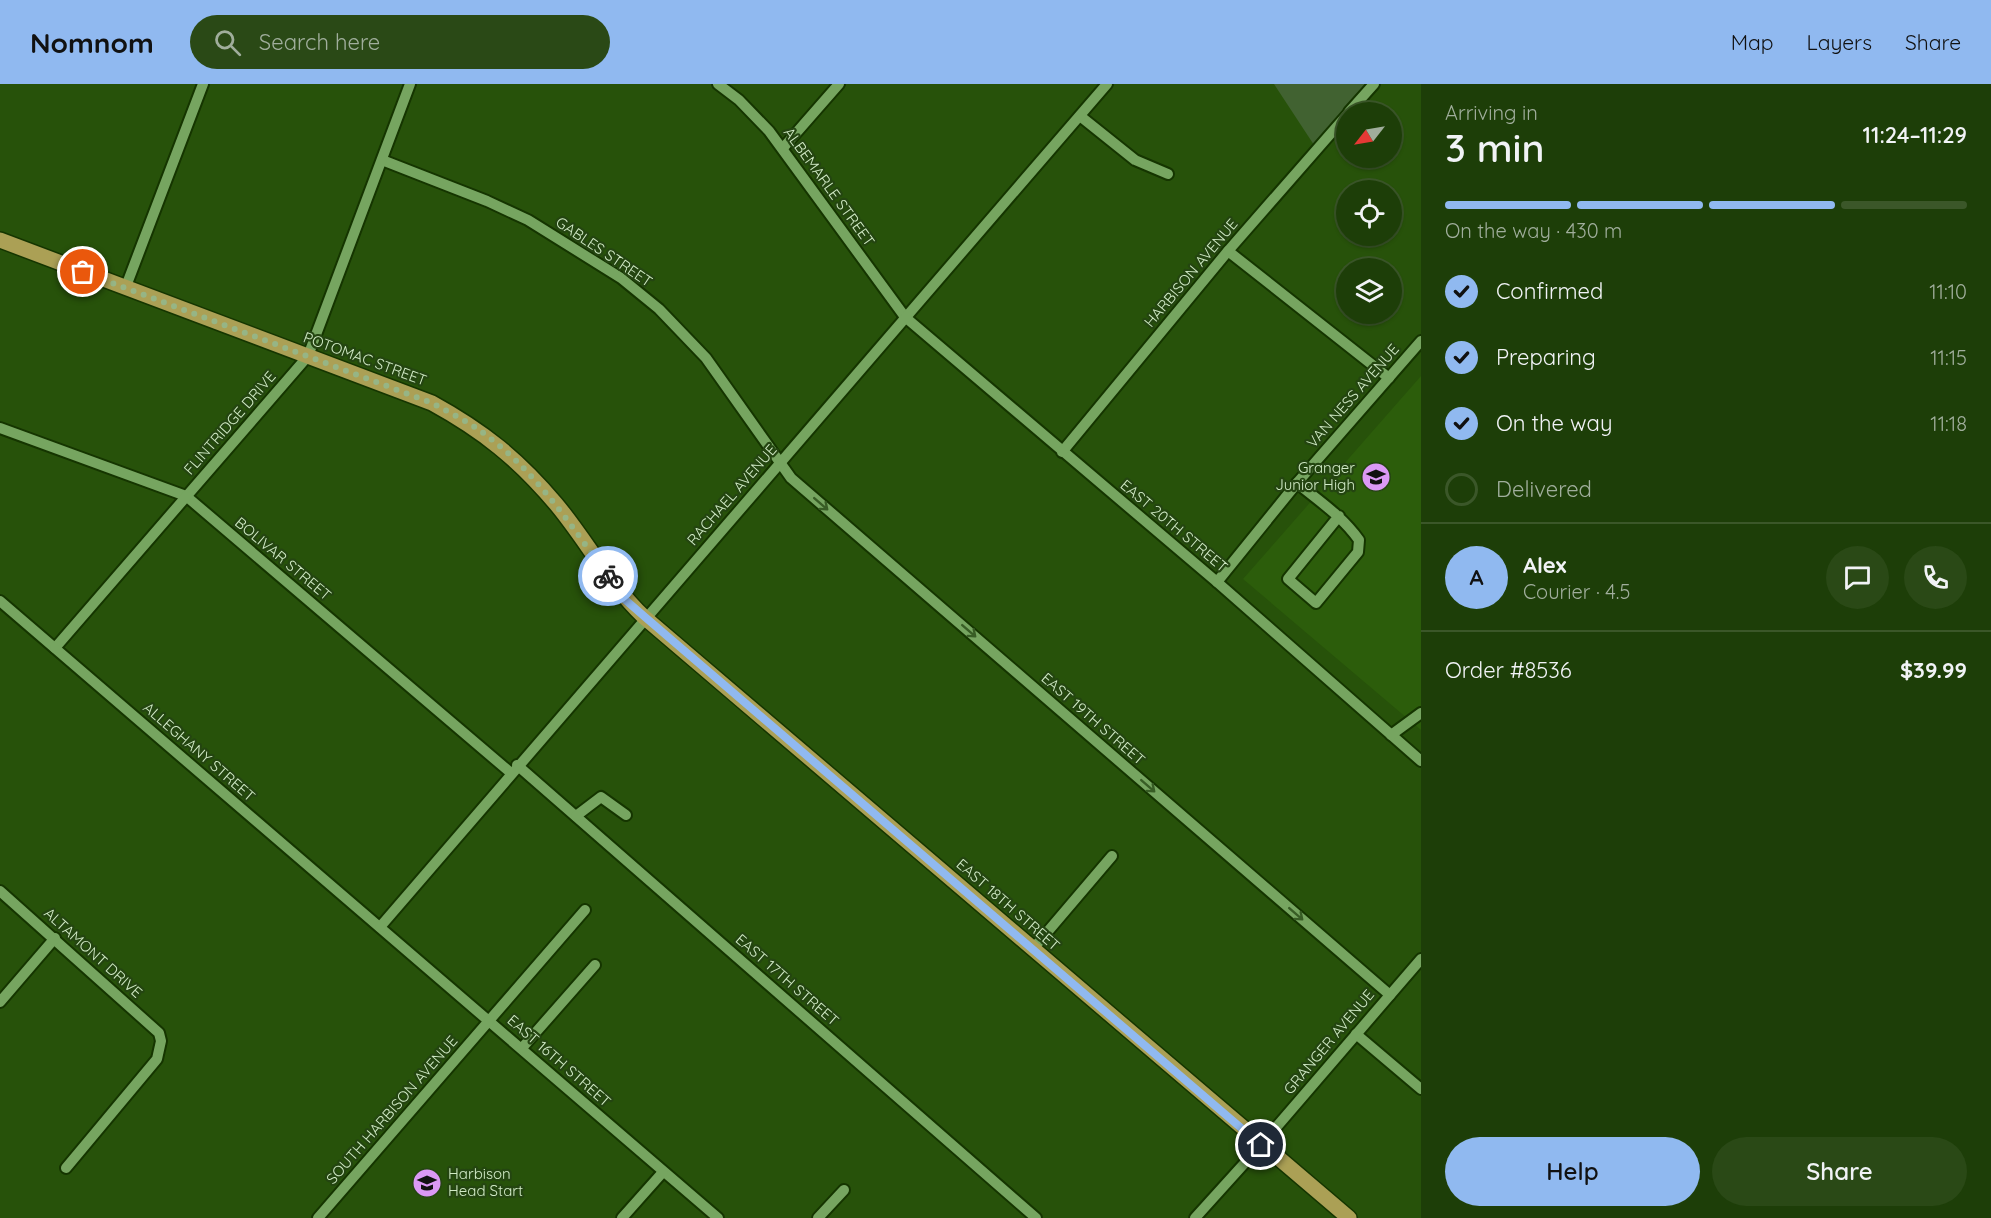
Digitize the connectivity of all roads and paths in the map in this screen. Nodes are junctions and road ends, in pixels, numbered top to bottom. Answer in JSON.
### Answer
{"nodes":[{"id":1,"x":202,"y":84,"type":"edge"},
{"id":2,"x":410,"y":84,"type":"edge"},
{"id":3,"x":718,"y":84,"type":"edge"},
{"id":4,"x":839,"y":84,"type":"edge"},
{"id":5,"x":1107,"y":84,"type":"edge"},
{"id":6,"x":1374,"y":84,"type":"edge"},
{"id":7,"x":1358,"y":102,"type":"edge"},
{"id":8,"x":1080,"y":116,"type":"junction"},
{"id":9,"x":1336,"y":128,"type":"edge"},
{"id":10,"x":783,"y":148,"type":"junction"},
{"id":11,"x":382,"y":160,"type":"junction"},
{"id":12,"x":1168,"y":174,"type":"dead end"},
{"id":13,"x":0,"y":240,"type":"edge"},
{"id":14,"x":1228,"y":251,"type":"junction"},
{"id":15,"x":125,"y":289,"type":"junction"},
{"id":16,"x":905,"y":317,"type":"junction"},
{"id":17,"x":1421,"y":341,"type":"edge"},
{"id":18,"x":308,"y":356,"type":"junction"},
{"id":19,"x":1389,"y":378,"type":"junction"},
{"id":20,"x":0,"y":428,"type":"edge"},
{"id":21,"x":1062,"y":452,"type":"junction"},
{"id":22,"x":780,"y":462,"type":"junction"},
{"id":23,"x":1297,"y":483,"type":"junction"},
{"id":24,"x":186,"y":496,"type":"junction"},
{"id":25,"x":1339,"y":516,"type":"junction"},
{"id":26,"x":1217,"y":582,"type":"junction"},
{"id":27,"x":0,"y":600,"type":"edge"},
{"id":28,"x":645,"y":617,"type":"junction"},
{"id":29,"x":55,"y":648,"type":"junction"},
{"id":30,"x":1421,"y":713,"type":"edge"},
{"id":31,"x":1391,"y":735,"type":"junction"},
{"id":32,"x":1421,"y":761,"type":"edge"},
{"id":33,"x":514,"y":769,"type":"junction"},
{"id":34,"x":626,"y":814,"type":"dead end"},
{"id":35,"x":576,"y":816,"type":"junction"},
{"id":36,"x":1112,"y":856,"type":"dead end"},
{"id":37,"x":0,"y":891,"type":"edge"},
{"id":38,"x":585,"y":910,"type":"dead end"},
{"id":39,"x":380,"y":927,"type":"junction"},
{"id":40,"x":55,"y":938,"type":"junction"},
{"id":41,"x":1032,"y":950,"type":"junction"},
{"id":42,"x":1421,"y":959,"type":"edge"},
{"id":43,"x":595,"y":964,"type":"dead end"},
{"id":44,"x":1390,"y":995,"type":"junction"},
{"id":45,"x":0,"y":1002,"type":"edge"},
{"id":46,"x":489,"y":1021,"type":"junction"},
{"id":47,"x":1356,"y":1034,"type":"junction"},
{"id":48,"x":522,"y":1048,"type":"junction"},
{"id":49,"x":1421,"y":1089,"type":"edge"},
{"id":50,"x":1261,"y":1145,"type":"junction"},
{"id":51,"x":66,"y":1168,"type":"dead end"},
{"id":52,"x":663,"y":1172,"type":"junction"},
{"id":53,"x":844,"y":1190,"type":"dead end"},
{"id":54,"x":318,"y":1218,"type":"edge"},
{"id":55,"x":622,"y":1218,"type":"edge"},
{"id":56,"x":718,"y":1218,"type":"edge"},
{"id":57,"x":818,"y":1218,"type":"edge"},
{"id":58,"x":1036,"y":1218,"type":"edge"},
{"id":59,"x":1195,"y":1218,"type":"edge"},
{"id":60,"x":1349,"y":1218,"type":"edge"}],
"edges":[{"from":1,"to":15,"type":"street"},
{"from":2,"to":11,"type":"street","name":"FLINTRIDGE DRIVE"},
{"from":3,"to":10,"type":"street","name":"ALBEMARLE STREET"},
{"from":4,"to":10,"type":"street"},
{"from":5,"to":8,"type":"street","name":"RACHAEL AVENUE"},
{"from":6,"to":7,"type":"street","name":"HARBISON AVENUE"},
{"from":8,"to":12,"type":"street"},
{"from":8,"to":16,"type":"street","name":"RACHAEL AVENUE"},
{"from":9,"to":14,"type":"street","name":"HARBISON AVENUE"},
{"from":10,"to":16,"type":"street","name":"ALBEMARLE STREET"},
{"from":11,"to":18,"type":"street","name":"FLINTRIDGE DRIVE"},
{"from":11,"to":22,"type":"street","name":"GABLES STREET"},
{"from":13,"to":15,"type":"main road","name":"POTOMAC STREET"},
{"from":14,"to":19,"type":"street"},
{"from":14,"to":21,"type":"street","name":"HARBISON AVENUE"},
{"from":15,"to":18,"type":"main road","name":"POTOMAC STREET"},
{"from":16,"to":21,"type":"street","name":"EAST 20TH STREET"},
{"from":16,"to":22,"type":"street","name":"RACHAEL AVENUE"},
{"from":17,"to":19,"type":"street","name":"VAN NESS AVENUE"},
{"from":18,"to":24,"type":"street","name":"FLINTRIDGE DRIVE"},
{"from":18,"to":28,"type":"main road","name":"POTOMAC STREET"},
{"from":19,"to":23,"type":"street","name":"VAN NESS AVENUE"},
{"from":20,"to":24,"type":"street","name":"BOLIVAR STREET"},
{"from":21,"to":26,"type":"street","name":"EAST 20TH STREET"},
{"from":22,"to":28,"type":"street","name":"RACHAEL AVENUE"},
{"from":22,"to":44,"type":"street","name":"EAST 19TH STREET","one_way":true},
{"from":23,"to":25,"type":"street"},
{"from":23,"to":26,"type":"street","name":"VAN NESS AVENUE"},
{"from":24,"to":29,"type":"street","name":"FLINTRIDGE DRIVE"},
{"from":24,"to":33,"type":"street","name":"BOLIVAR STREET"},
{"from":25,"to":25,"type":"street"},
{"from":26,"to":31,"type":"street","name":"EAST 20TH STREET"},
{"from":27,"to":29,"type":"street","name":"ALLEGHANY STREET"},
{"from":28,"to":33,"type":"street","name":"RACHAEL AVENUE"},
{"from":28,"to":41,"type":"main road","name":"EAST 18TH STREET"},
{"from":29,"to":39,"type":"street","name":"ALLEGHANY STREET"},
{"from":30,"to":31,"type":"street"},
{"from":31,"to":32,"type":"street","name":"EAST 20TH STREET"},
{"from":33,"to":35,"type":"street","name":"EAST 17TH STREET"},
{"from":33,"to":39,"type":"street","name":"RACHAEL AVENUE"},
{"from":34,"to":35,"type":"street"},
{"from":35,"to":58,"type":"street","name":"EAST 17TH STREET"},
{"from":36,"to":41,"type":"street"},
{"from":37,"to":40,"type":"street","name":"ALTAMONT DRIVE"},
{"from":38,"to":46,"type":"street","name":"SOUTH HARBISON AVENUE"},
{"from":39,"to":46,"type":"street","name":"EAST 16TH STREET"},
{"from":40,"to":45,"type":"street"},
{"from":40,"to":51,"type":"street","name":"ALTAMONT DRIVE"},
{"from":41,"to":50,"type":"main road","name":"EAST 18TH STREET"},
{"from":42,"to":44,"type":"street","name":"GRANGER AVENUE"},
{"from":43,"to":48,"type":"street"},
{"from":44,"to":47,"type":"street","name":"GRANGER AVENUE"},
{"from":46,"to":48,"type":"street","name":"EAST 16TH STREET"},
{"from":46,"to":54,"type":"street","name":"SOUTH HARBISON AVENUE"},
{"from":47,"to":49,"type":"street"},
{"from":47,"to":50,"type":"street","name":"GRANGER AVENUE"},
{"from":48,"to":52,"type":"street","name":"EAST 16TH STREET"},
{"from":50,"to":59,"type":"street","name":"GRANGER AVENUE"},
{"from":50,"to":60,"type":"main road","name":"EAST 18TH STREET"},
{"from":52,"to":55,"type":"street"},
{"from":52,"to":56,"type":"street","name":"EAST 16TH STREET"},
{"from":53,"to":57,"type":"street"}]}
